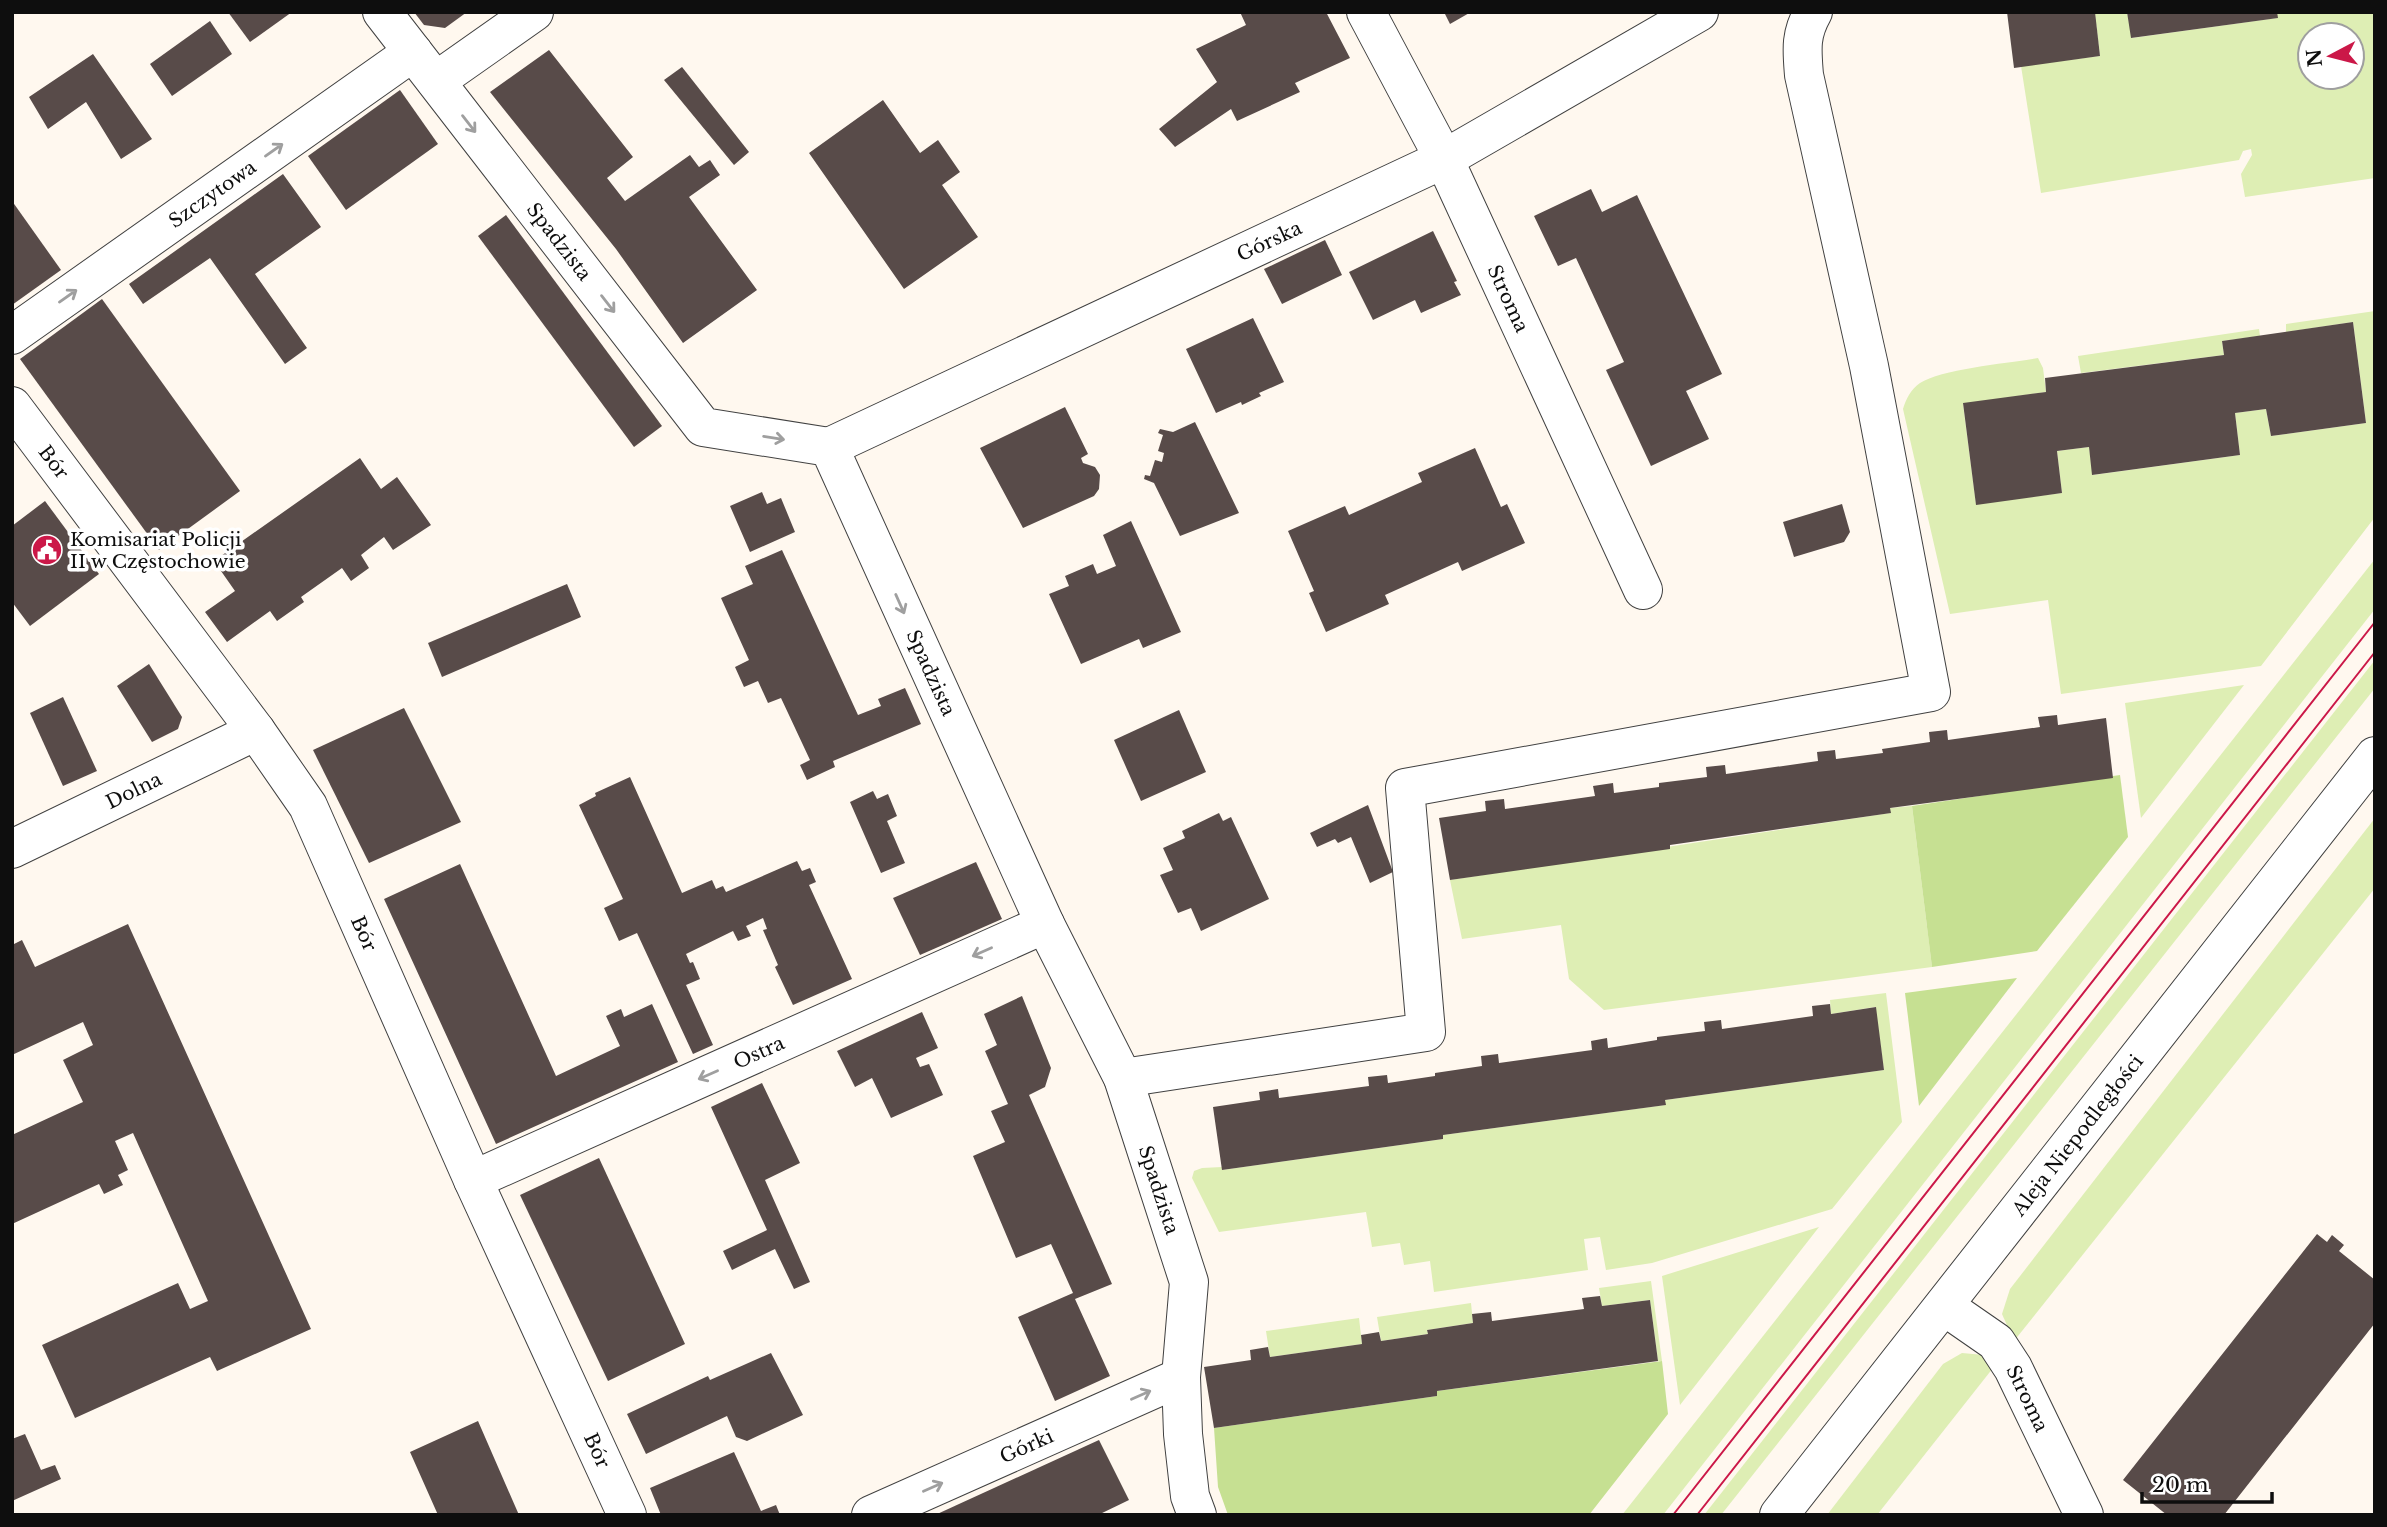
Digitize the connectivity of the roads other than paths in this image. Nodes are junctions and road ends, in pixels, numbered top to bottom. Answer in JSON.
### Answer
{"nodes":[{"id":1,"x":382,"y":12,"type":"edge"},
{"id":2,"x":534,"y":12,"type":"edge"},
{"id":3,"x":1366,"y":12,"type":"edge"},
{"id":4,"x":1699,"y":12,"type":"edge"},
{"id":5,"x":1813,"y":12,"type":"edge"},
{"id":6,"x":424,"y":67,"type":"junction"},
{"id":7,"x":1444,"y":159,"type":"junction"},
{"id":8,"x":12,"y":335,"type":"edge"},
{"id":9,"x":12,"y":406,"type":"edge"},
{"id":10,"x":829,"y":447,"type":"junction"},
{"id":11,"x":1643,"y":590,"type":"dead end"},
{"id":12,"x":256,"y":732,"type":"junction"},
{"id":13,"x":2375,"y":756,"type":"edge"},
{"id":14,"x":12,"y":849,"type":"edge"},
{"id":15,"x":1045,"y":924,"type":"junction"},
{"id":16,"x":1123,"y":1078,"type":"junction"},
{"id":17,"x":473,"y":1180,"type":"junction"},
{"id":18,"x":1944,"y":1306,"type":"junction"},
{"id":19,"x":1181,"y":1377,"type":"junction"},
{"id":20,"x":627,"y":1515,"type":"edge"},
{"id":21,"x":871,"y":1515,"type":"edge"},
{"id":22,"x":1197,"y":1515,"type":"edge"},
{"id":23,"x":1779,"y":1515,"type":"edge"},
{"id":24,"x":2084,"y":1515,"type":"edge"}],
"edges":[{"from":1,"to":6,"type":"street","name":"Spadzista"},
{"from":2,"to":6,"type":"street","name":"Szczytowa"},
{"from":3,"to":7,"type":"street","name":"Stroma"},
{"from":4,"to":7,"type":"street","name":"Górska"},
{"from":5,"to":16,"type":"street"},
{"from":8,"to":6,"type":"street","name":"Szczytowa","one_way":true},
{"from":6,"to":10,"type":"street","name":"Spadzista","one_way":true},
{"from":7,"to":10,"type":"street","name":"Górska"},
{"from":7,"to":11,"type":"street","name":"Stroma"},
{"from":9,"to":12,"type":"street","name":"Bór"},
{"from":10,"to":15,"type":"street","name":"Spadzista","one_way":true},
{"from":12,"to":14,"type":"street","name":"Dolna"},
{"from":12,"to":17,"type":"street","name":"Bór"},
{"from":13,"to":18,"type":"street","name":"Aleja Niepodległości"},
{"from":15,"to":16,"type":"street","name":"Spadzista"},
{"from":15,"to":17,"type":"street","name":"Ostra","one_way":true},
{"from":16,"to":19,"type":"street","name":"Spadzista"},
{"from":17,"to":20,"type":"street","name":"Bór"},
{"from":18,"to":23,"type":"street","name":"Aleja Niepodległości"},
{"from":18,"to":24,"type":"street","name":"Stroma"},
{"from":21,"to":19,"type":"street","name":"Górki","one_way":true},
{"from":19,"to":22,"type":"street","name":"Spadzista"}]}
